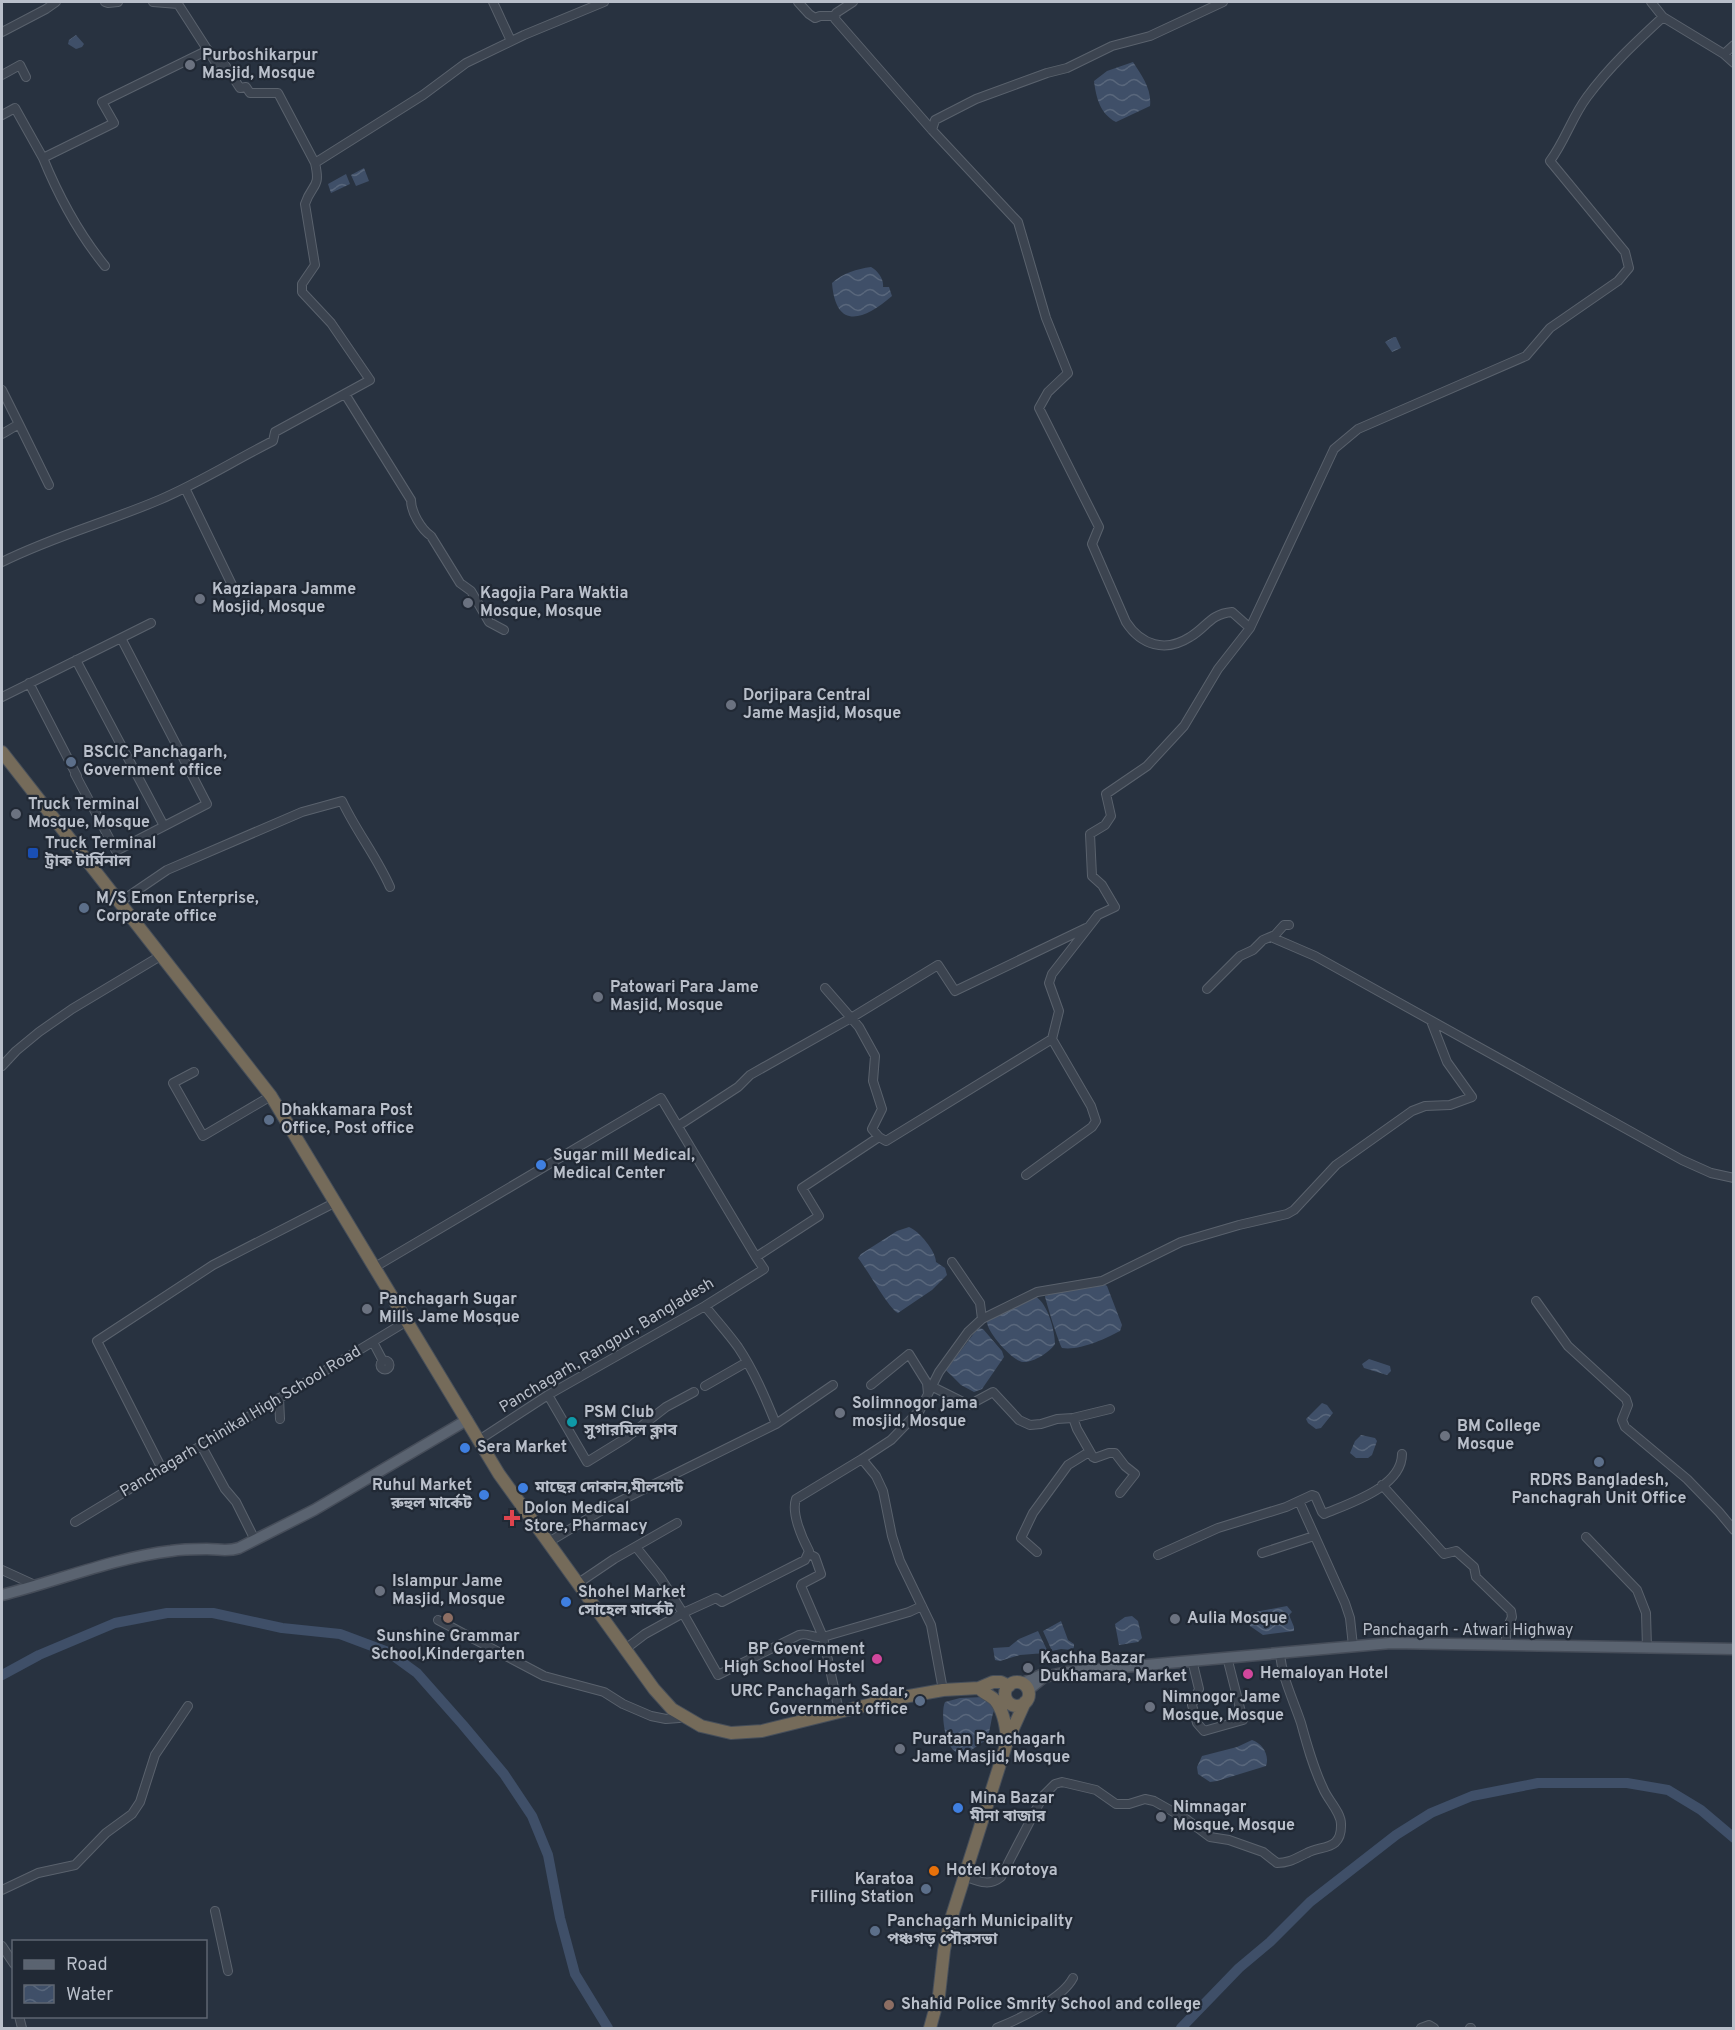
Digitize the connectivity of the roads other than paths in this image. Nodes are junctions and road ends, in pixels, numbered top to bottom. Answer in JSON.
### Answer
{"nodes":[{"id":1,"x":56,"y":2,"type":"edge"},
{"id":2,"x":105,"y":2,"type":"edge"},
{"id":3,"x":118,"y":2,"type":"edge"},
{"id":4,"x":153,"y":2,"type":"edge"},
{"id":5,"x":492,"y":2,"type":"edge"},
{"id":6,"x":604,"y":2,"type":"edge"},
{"id":7,"x":798,"y":2,"type":"edge"},
{"id":8,"x":853,"y":2,"type":"edge"},
{"id":9,"x":1223,"y":2,"type":"edge"},
{"id":10,"x":1652,"y":2,"type":"edge"},
{"id":11,"x":834,"y":16,"type":"junction"},
{"id":12,"x":1663,"y":17,"type":"junction"},
{"id":13,"x":2,"y":32,"type":"edge"},
{"id":14,"x":511,"y":41,"type":"junction"},
{"id":15,"x":1734,"y":45,"type":"edge"},
{"id":16,"x":208,"y":50,"type":"junction"},
{"id":17,"x":1724,"y":54,"type":"junction"},
{"id":18,"x":1734,"y":63,"type":"edge"},
{"id":19,"x":2,"y":75,"type":"edge"},
{"id":20,"x":26,"y":77,"type":"dead end"},
{"id":21,"x":2,"y":115,"type":"edge"},
{"id":22,"x":932,"y":130,"type":"junction"},
{"id":23,"x":43,"y":158,"type":"junction"},
{"id":24,"x":315,"y":163,"type":"junction"},
{"id":25,"x":105,"y":266,"type":"dead end"},
{"id":26,"x":2,"y":390,"type":"edge"},
{"id":27,"x":345,"y":394,"type":"junction"},
{"id":28,"x":19,"y":424,"type":"junction"},
{"id":29,"x":2,"y":434,"type":"edge"},
{"id":30,"x":49,"y":485,"type":"dead end"},
{"id":31,"x":185,"y":488,"type":"junction"},
{"id":32,"x":2,"y":562,"type":"edge"},
{"id":33,"x":234,"y":590,"type":"dead end"},
{"id":34,"x":151,"y":623,"type":"dead end"},
{"id":35,"x":1250,"y":628,"type":"junction"},
{"id":36,"x":504,"y":630,"type":"dead end"},
{"id":37,"x":121,"y":638,"type":"junction"},
{"id":38,"x":76,"y":660,"type":"junction"},
{"id":39,"x":29,"y":683,"type":"junction"},
{"id":40,"x":2,"y":697,"type":"edge"},
{"id":41,"x":3,"y":757,"type":"edge"},
{"id":42,"x":164,"y":826,"type":"junction"},
{"id":43,"x":390,"y":887,"type":"dead end"},
{"id":44,"x":120,"y":902,"type":"junction"},
{"id":45,"x":1289,"y":925,"type":"dead end"},
{"id":46,"x":1089,"y":927,"type":"junction"},
{"id":47,"x":1271,"y":937,"type":"junction"},
{"id":48,"x":162,"y":955,"type":"junction"},
{"id":49,"x":825,"y":988,"type":"dead end"},
{"id":50,"x":1207,"y":989,"type":"dead end"},
{"id":51,"x":851,"y":1018,"type":"junction"},
{"id":52,"x":1431,"y":1021,"type":"junction"},
{"id":53,"x":1052,"y":1039,"type":"junction"},
{"id":54,"x":2,"y":1066,"type":"edge"},
{"id":55,"x":194,"y":1072,"type":"dead end"},
{"id":56,"x":271,"y":1096,"type":"junction"},
{"id":57,"x":678,"y":1126,"type":"junction"},
{"id":58,"x":879,"y":1137,"type":"junction"},
{"id":59,"x":1026,"y":1175,"type":"dead end"},
{"id":60,"x":1734,"y":1178,"type":"edge"},
{"id":61,"x":336,"y":1202,"type":"junction"},
{"id":62,"x":756,"y":1257,"type":"junction"},
{"id":63,"x":952,"y":1262,"type":"dead end"},
{"id":64,"x":375,"y":1267,"type":"junction"},
{"id":65,"x":1536,"y":1301,"type":"dead end"},
{"id":66,"x":705,"y":1306,"type":"junction"},
{"id":67,"x":982,"y":1319,"type":"junction"},
{"id":68,"x":407,"y":1321,"type":"junction"},
{"id":69,"x":373,"y":1342,"type":"junction"},
{"id":70,"x":383,"y":1361,"type":"dead end"},
{"id":71,"x":747,"y":1362,"type":"junction"},
{"id":72,"x":833,"y":1385,"type":"dead end"},
{"id":73,"x":872,"y":1385,"type":"dead end"},
{"id":74,"x":705,"y":1386,"type":"dead end"},
{"id":75,"x":931,"y":1391,"type":"junction"},
{"id":76,"x":694,"y":1392,"type":"dead end"},
{"id":77,"x":548,"y":1395,"type":"junction"},
{"id":78,"x":279,"y":1398,"type":"junction"},
{"id":79,"x":1110,"y":1409,"type":"dead end"},
{"id":80,"x":1073,"y":1418,"type":"junction"},
{"id":81,"x":280,"y":1419,"type":"dead end"},
{"id":82,"x":467,"y":1420,"type":"junction"},
{"id":83,"x":776,"y":1424,"type":"junction"},
{"id":84,"x":479,"y":1440,"type":"junction"},
{"id":85,"x":201,"y":1445,"type":"junction"},
{"id":86,"x":1089,"y":1452,"type":"junction"},
{"id":87,"x":1402,"y":1454,"type":"dead end"},
{"id":88,"x":862,"y":1459,"type":"junction"},
{"id":89,"x":162,"y":1469,"type":"junction"},
{"id":90,"x":1382,"y":1485,"type":"junction"},
{"id":91,"x":1120,"y":1493,"type":"dead end"},
{"id":92,"x":1299,"y":1501,"type":"junction"},
{"id":93,"x":75,"y":1522,"type":"dead end"},
{"id":94,"x":677,"y":1523,"type":"dead end"},
{"id":95,"x":1734,"y":1530,"type":"edge"},
{"id":96,"x":1314,"y":1536,"type":"junction"},
{"id":97,"x":1586,"y":1537,"type":"dead end"},
{"id":98,"x":255,"y":1540,"type":"junction"},
{"id":99,"x":547,"y":1543,"type":"junction"},
{"id":100,"x":636,"y":1547,"type":"junction"},
{"id":101,"x":1037,"y":1552,"type":"dead end"},
{"id":102,"x":1262,"y":1553,"type":"dead end"},
{"id":103,"x":809,"y":1554,"type":"junction"},
{"id":104,"x":1158,"y":1555,"type":"dead end"},
{"id":105,"x":2,"y":1570,"type":"edge"},
{"id":106,"x":577,"y":1584,"type":"junction"},
{"id":107,"x":38,"y":1586,"type":"junction"},
{"id":108,"x":2,"y":1595,"type":"edge"},
{"id":109,"x":922,"y":1606,"type":"junction"},
{"id":110,"x":683,"y":1613,"type":"junction"},
{"id":111,"x":438,"y":1620,"type":"dead end"},
{"id":112,"x":823,"y":1637,"type":"junction"},
{"id":113,"x":1506,"y":1645,"type":"junction"},
{"id":114,"x":1353,"y":1646,"type":"junction"},
{"id":115,"x":1647,"y":1648,"type":"junction"},
{"id":116,"x":1734,"y":1649,"type":"edge"},
{"id":117,"x":624,"y":1650,"type":"junction"},
{"id":118,"x":1280,"y":1653,"type":"junction"},
{"id":119,"x":1227,"y":1657,"type":"junction"},
{"id":120,"x":1192,"y":1660,"type":"junction"},
{"id":121,"x":1005,"y":1684,"type":"junction"},
{"id":122,"x":943,"y":1690,"type":"junction"},
{"id":123,"x":982,"y":1691,"type":"junction"},
{"id":124,"x":1026,"y":1692,"type":"junction"},
{"id":125,"x":1011,"y":1704,"type":"junction"},
{"id":126,"x":188,"y":1706,"type":"dead end"},
{"id":127,"x":839,"y":1711,"type":"junction"},
{"id":128,"x":682,"y":1716,"type":"junction"},
{"id":129,"x":1017,"y":1717,"type":"junction"},
{"id":130,"x":1007,"y":1742,"type":"junction"},
{"id":131,"x":964,"y":1876,"type":"junction"},
{"id":132,"x":2,"y":1890,"type":"edge"},
{"id":133,"x":214,"y":1911,"type":"dead end"},
{"id":134,"x":2,"y":1946,"type":"edge"},
{"id":135,"x":12,"y":1961,"type":"edge"},
{"id":136,"x":228,"y":1971,"type":"dead end"},
{"id":137,"x":1073,"y":1977,"type":"dead end"},
{"id":138,"x":930,"y":2028,"type":"edge"},
{"id":139,"x":997,"y":2028,"type":"edge"},
{"id":140,"x":1421,"y":2028,"type":"edge"},
{"id":141,"x":1434,"y":2028,"type":"edge"}],
"edges":[{"from":1,"to":13,"type":"street"},
{"from":2,"to":3,"type":"street"},
{"from":4,"to":16,"type":"street"},
{"from":5,"to":14,"type":"street"},
{"from":6,"to":14,"type":"street"},
{"from":7,"to":11,"type":"street"},
{"from":8,"to":11,"type":"street"},
{"from":9,"to":22,"type":"street"},
{"from":10,"to":12,"type":"street"},
{"from":11,"to":22,"type":"street"},
{"from":12,"to":17,"type":"street"},
{"from":12,"to":35,"type":"street"},
{"from":14,"to":24,"type":"street"},
{"from":15,"to":17,"type":"street"},
{"from":16,"to":23,"type":"street"},
{"from":16,"to":24,"type":"street"},
{"from":17,"to":18,"type":"street"},
{"from":19,"to":20,"type":"street"},
{"from":21,"to":23,"type":"street"},
{"from":22,"to":35,"type":"street"},
{"from":23,"to":25,"type":"street"},
{"from":24,"to":27,"type":"street"},
{"from":26,"to":28,"type":"street"},
{"from":27,"to":31,"type":"street"},
{"from":27,"to":36,"type":"street"},
{"from":28,"to":29,"type":"street"},
{"from":28,"to":30,"type":"street"},
{"from":31,"to":32,"type":"street"},
{"from":31,"to":33,"type":"street"},
{"from":34,"to":37,"type":"street"},
{"from":35,"to":46,"type":"street"},
{"from":37,"to":38,"type":"street"},
{"from":37,"to":42,"type":"street"},
{"from":38,"to":39,"type":"street"},
{"from":38,"to":42,"type":"street"},
{"from":39,"to":40,"type":"street"},
{"from":39,"to":42,"type":"street"},
{"from":41,"to":44,"type":"highway"},
{"from":43,"to":44,"type":"street"},
{"from":44,"to":48,"type":"highway"},
{"from":45,"to":47,"type":"street"},
{"from":46,"to":51,"type":"street"},
{"from":46,"to":53,"type":"street"},
{"from":47,"to":50,"type":"street"},
{"from":47,"to":52,"type":"street"},
{"from":48,"to":54,"type":"street"},
{"from":48,"to":56,"type":"highway"},
{"from":49,"to":51,"type":"street"},
{"from":51,"to":57,"type":"street"},
{"from":51,"to":58,"type":"street"},
{"from":52,"to":60,"type":"street"},
{"from":52,"to":67,"type":"street"},
{"from":53,"to":58,"type":"street"},
{"from":53,"to":59,"type":"street"},
{"from":55,"to":56,"type":"street"},
{"from":56,"to":61,"type":"highway"},
{"from":57,"to":62,"type":"street"},
{"from":57,"to":64,"type":"street"},
{"from":58,"to":62,"type":"street"},
{"from":61,"to":64,"type":"highway"},
{"from":61,"to":89,"type":"street"},
{"from":62,"to":66,"type":"street","name":"Panchagarh, Rangpur, Bangladesh"},
{"from":63,"to":67,"type":"street"},
{"from":64,"to":68,"type":"highway"},
{"from":65,"to":95,"type":"street"},
{"from":66,"to":71,"type":"street"},
{"from":66,"to":77,"type":"street","name":"Panchagarh, Rangpur, Bangladesh"},
{"from":67,"to":75,"type":"street"},
{"from":68,"to":69,"type":"street","name":"Panchagarh Chinikal High School Road"},
{"from":68,"to":82,"type":"highway"},
{"from":69,"to":70,"type":"street"},
{"from":69,"to":78,"type":"street","name":"Panchagarh Chinikal High School Road"},
{"from":71,"to":74,"type":"street"},
{"from":71,"to":83,"type":"street"},
{"from":72,"to":83,"type":"street"},
{"from":73,"to":75,"type":"street"},
{"from":75,"to":80,"type":"street"},
{"from":75,"to":88,"type":"street"},
{"from":76,"to":77,"type":"street"},
{"from":77,"to":84,"type":"street","name":"Panchagarh, Rangpur, Bangladesh"},
{"from":78,"to":81,"type":"street"},
{"from":78,"to":85,"type":"street","name":"Panchagarh Chinikal High School Road"},
{"from":79,"to":80,"type":"street"},
{"from":80,"to":86,"type":"street"},
{"from":82,"to":84,"type":"highway"},
{"from":82,"to":98,"type":"main road"},
{"from":83,"to":99,"type":"street"},
{"from":84,"to":99,"type":"highway"},
{"from":85,"to":89,"type":"street","name":"Panchagarh Chinikal High School Road"},
{"from":85,"to":98,"type":"street"},
{"from":86,"to":91,"type":"street"},
{"from":86,"to":101,"type":"street"},
{"from":87,"to":90,"type":"street"},
{"from":88,"to":103,"type":"street"},
{"from":88,"to":109,"type":"street"},
{"from":89,"to":93,"type":"street","name":"Panchagarh Chinikal High School Road"},
{"from":90,"to":92,"type":"street"},
{"from":90,"to":113,"type":"street"},
{"from":92,"to":96,"type":"street"},
{"from":92,"to":104,"type":"street"},
{"from":94,"to":100,"type":"street"},
{"from":96,"to":102,"type":"street"},
{"from":96,"to":114,"type":"street"},
{"from":97,"to":115,"type":"street"},
{"from":98,"to":107,"type":"main road"},
{"from":99,"to":106,"type":"highway"},
{"from":100,"to":106,"type":"street"},
{"from":100,"to":110,"type":"street"},
{"from":103,"to":110,"type":"street"},
{"from":103,"to":112,"type":"street"},
{"from":105,"to":107,"type":"street"},
{"from":106,"to":117,"type":"highway"},
{"from":107,"to":108,"type":"main road"},
{"from":109,"to":112,"type":"street"},
{"from":109,"to":122,"type":"street"},
{"from":110,"to":112,"type":"street"},
{"from":110,"to":117,"type":"street"},
{"from":111,"to":128,"type":"street"},
{"from":112,"to":127,"type":"street"},
{"from":113,"to":114,"type":"main road","name":"Panchagarh - Atwari Highway"},
{"from":113,"to":115,"type":"main road","name":"Panchagarh - Atwari Highway"},
{"from":114,"to":118,"type":"main road","name":"Panchagarh - Atwari Highway"},
{"from":115,"to":116,"type":"main road","name":"Panchagarh - Atwari Highway"},
{"from":117,"to":128,"type":"highway"},
{"from":118,"to":119,"type":"main road","name":"Panchagarh - Atwari Highway"},
{"from":118,"to":131,"type":"street"},
{"from":119,"to":120,"type":"main road","name":"Panchagarh - Atwari Highway"},
{"from":119,"to":120,"type":"street"},
{"from":120,"to":124,"type":"main road","name":"Panchagarh - Atwari Highway"},
{"from":121,"to":123,"type":"highway"},
{"from":121,"to":124,"type":"highway"},
{"from":121,"to":125,"type":"highway"},
{"from":122,"to":123,"type":"highway"},
{"from":122,"to":127,"type":"highway"},
{"from":123,"to":130,"type":"highway"},
{"from":124,"to":125,"type":"highway"},
{"from":124,"to":129,"type":"highway"},
{"from":125,"to":129,"type":"highway"},
{"from":126,"to":132,"type":"street"},
{"from":127,"to":128,"type":"highway"},
{"from":129,"to":130,"type":"highway"},
{"from":130,"to":131,"type":"highway"},
{"from":131,"to":138,"type":"highway"},
{"from":133,"to":136,"type":"street"},
{"from":134,"to":135,"type":"street"},
{"from":137,"to":139,"type":"street"},
{"from":140,"to":141,"type":"street"}]}
